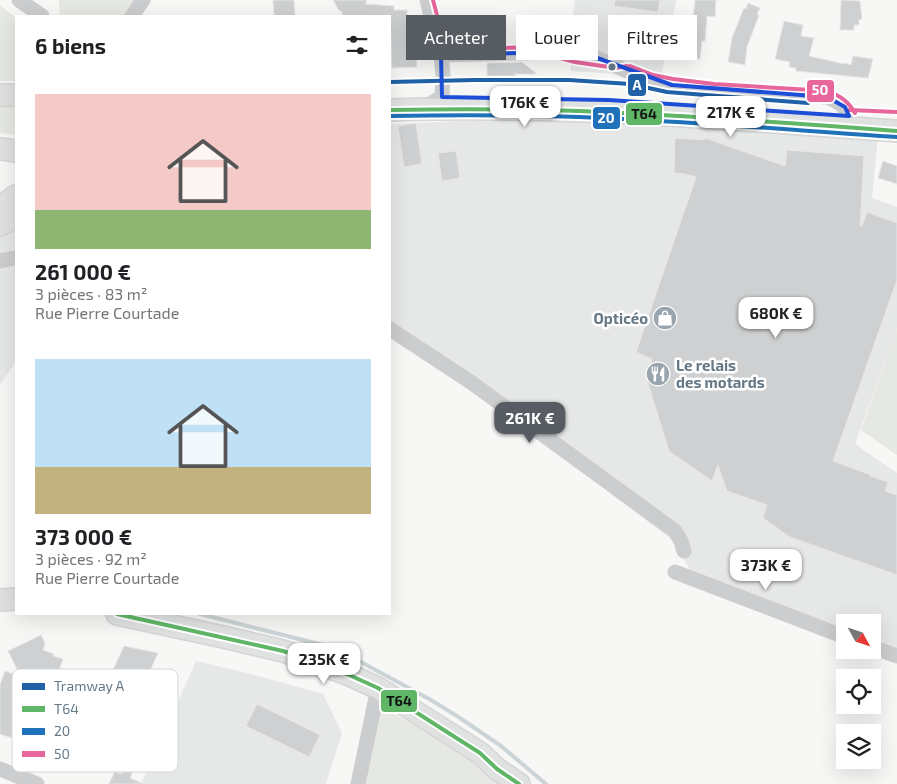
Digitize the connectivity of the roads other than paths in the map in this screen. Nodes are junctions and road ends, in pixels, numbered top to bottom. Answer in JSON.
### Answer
{"nodes":[{"id":1,"x":19,"y":0,"type":"edge"},
{"id":2,"x":143,"y":0,"type":"edge"},
{"id":3,"x":427,"y":0,"type":"edge"},
{"id":4,"x":41,"y":15,"type":"edge"},
{"id":5,"x":133,"y":15,"type":"edge"},
{"id":6,"x":431,"y":15,"type":"edge"},
{"id":7,"x":506,"y":53,"type":"edge"},
{"id":8,"x":442,"y":60,"type":"edge"},
{"id":9,"x":0,"y":95,"type":"edge"},
{"id":10,"x":15,"y":95,"type":"edge"},
{"id":11,"x":442,"y":97,"type":"junction"},
{"id":12,"x":391,"y":98,"type":"edge"},
{"id":13,"x":421,"y":109,"type":"junction"},
{"id":14,"x":391,"y":110,"type":"edge"},
{"id":15,"x":849,"y":116,"type":"junction"},
{"id":16,"x":897,"y":118,"type":"edge"},
{"id":17,"x":897,"y":131,"type":"edge"},
{"id":18,"x":0,"y":149,"type":"edge"},
{"id":19,"x":15,"y":151,"type":"edge"},
{"id":20,"x":15,"y":197,"type":"edge"},
{"id":21,"x":0,"y":207,"type":"edge"},
{"id":22,"x":15,"y":217,"type":"edge"},
{"id":23,"x":0,"y":224,"type":"edge"},
{"id":24,"x":15,"y":258,"type":"edge"},
{"id":25,"x":0,"y":261,"type":"edge"},
{"id":26,"x":391,"y":330,"type":"edge"},
{"id":27,"x":684,"y":551,"type":"dead end"},
{"id":28,"x":675,"y":572,"type":"dead end"},
{"id":29,"x":0,"y":600,"type":"edge"},
{"id":30,"x":15,"y":600,"type":"edge"},
{"id":31,"x":122,"y":615,"type":"edge"},
{"id":32,"x":836,"y":633,"type":"edge"},
{"id":33,"x":881,"y":650,"type":"edge"},
{"id":34,"x":897,"y":656,"type":"edge"},
{"id":35,"x":378,"y":688,"type":"junction"},
{"id":36,"x":0,"y":769,"type":"edge"},
{"id":37,"x":38,"y":784,"type":"edge"},
{"id":38,"x":358,"y":784,"type":"edge"},
{"id":39,"x":519,"y":784,"type":"edge"}],
"edges":[{"from":1,"to":4,"type":"street"},
{"from":2,"to":5,"type":"street"},
{"from":3,"to":6,"type":"street"},
{"from":7,"to":15,"type":"street"},
{"from":8,"to":11,"type":"street"},
{"from":9,"to":10,"type":"main road"},
{"from":11,"to":12,"type":"main road"},
{"from":11,"to":13,"type":"street"},
{"from":11,"to":15,"type":"main road"},
{"from":13,"to":14,"type":"main road"},
{"from":13,"to":17,"type":"main road"},
{"from":15,"to":16,"type":"main road"},
{"from":18,"to":19,"type":"main road"},
{"from":20,"to":21,"type":"main road"},
{"from":22,"to":23,"type":"main road"},
{"from":24,"to":25,"type":"street"},
{"from":26,"to":27,"type":"street"},
{"from":28,"to":32,"type":"street"},
{"from":29,"to":30,"type":"main road"},
{"from":31,"to":35,"type":"main road"},
{"from":33,"to":34,"type":"street"},
{"from":35,"to":38,"type":"street"},
{"from":35,"to":39,"type":"main road"},
{"from":36,"to":37,"type":"street"}]}
